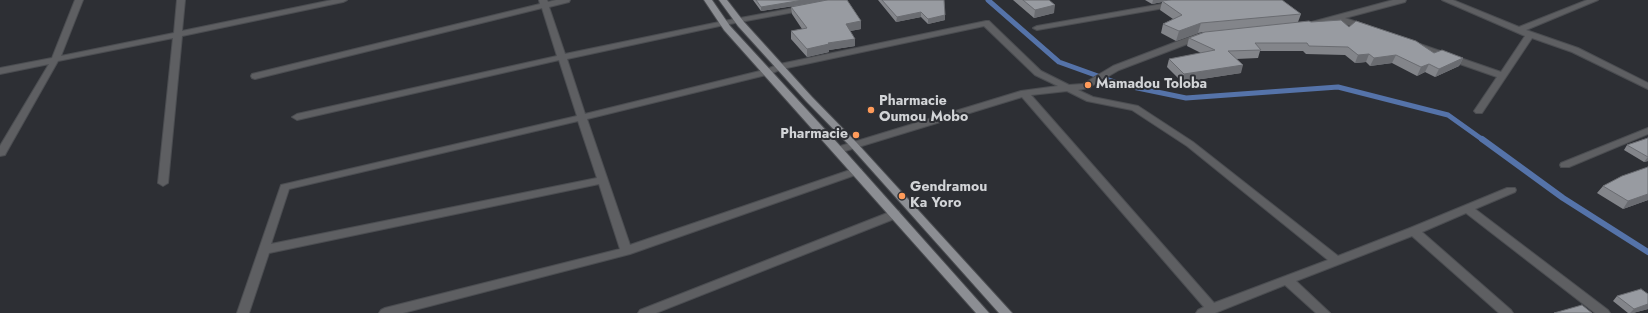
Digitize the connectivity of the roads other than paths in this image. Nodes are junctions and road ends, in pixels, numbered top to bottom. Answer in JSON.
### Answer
{"nodes":[{"id":1,"x":79,"y":0,"type":"edge"},
{"id":2,"x":181,"y":0,"type":"edge"},
{"id":3,"x":343,"y":0,"type":"edge"},
{"id":4,"x":566,"y":0,"type":"edge"},
{"id":5,"x":708,"y":0,"type":"edge"},
{"id":6,"x":723,"y":0,"type":"edge"},
{"id":7,"x":1181,"y":0,"type":"edge"},
{"id":8,"x":1402,"y":0,"type":"edge"},
{"id":9,"x":1446,"y":0,"type":"edge"},
{"id":10,"x":1594,"y":0,"type":"edge"},
{"id":11,"x":543,"y":2,"type":"edge"},
{"id":12,"x":816,"y":6,"type":"edge"},
{"id":13,"x":1336,"y":18,"type":"junction"},
{"id":14,"x":738,"y":21,"type":"junction"},
{"id":15,"x":724,"y":23,"type":"junction"},
{"id":16,"x":1303,"y":26,"type":"edge"},
{"id":17,"x":1037,"y":28,"type":"dead end"},
{"id":18,"x":1519,"y":30,"type":"junction"},
{"id":19,"x":1372,"y":31,"type":"edge"},
{"id":20,"x":178,"y":34,"type":"junction"},
{"id":21,"x":1208,"y":35,"type":"edge"},
{"id":22,"x":1530,"y":35,"type":"junction"},
{"id":23,"x":1408,"y":43,"type":"edge"},
{"id":24,"x":562,"y":57,"type":"junction"},
{"id":25,"x":55,"y":60,"type":"junction"},
{"id":26,"x":780,"y":67,"type":"junction"},
{"id":27,"x":0,"y":71,"type":"edge"},
{"id":28,"x":767,"y":72,"type":"junction"},
{"id":29,"x":255,"y":76,"type":"dead end"},
{"id":30,"x":1503,"y":76,"type":"junction"},
{"id":31,"x":1648,"y":86,"type":"edge"},
{"id":32,"x":1068,"y":88,"type":"junction"},
{"id":33,"x":1024,"y":93,"type":"junction"},
{"id":34,"x":1479,"y":111,"type":"dead end"},
{"id":35,"x":297,"y":117,"type":"dead end"},
{"id":36,"x":581,"y":118,"type":"junction"},
{"id":37,"x":1648,"y":131,"type":"edge"},
{"id":38,"x":853,"y":144,"type":"junction"},
{"id":39,"x":838,"y":150,"type":"junction"},
{"id":40,"x":1,"y":153,"type":"edge"},
{"id":41,"x":1565,"y":165,"type":"dead end"},
{"id":42,"x":857,"y":171,"type":"junction"},
{"id":43,"x":602,"y":180,"type":"junction"},
{"id":44,"x":163,"y":183,"type":"dead end"},
{"id":45,"x":1511,"y":190,"type":"dead end"},
{"id":46,"x":1467,"y":209,"type":"junction"},
{"id":47,"x":895,"y":214,"type":"junction"},
{"id":48,"x":1414,"y":231,"type":"junction"},
{"id":49,"x":264,"y":250,"type":"junction"},
{"id":50,"x":626,"y":251,"type":"junction"},
{"id":51,"x":1337,"y":261,"type":"junction"},
{"id":52,"x":1287,"y":280,"type":"junction"},
{"id":53,"x":1207,"y":311,"type":"edge"},
{"id":54,"x":243,"y":313,"type":"edge"},
{"id":55,"x":385,"y":313,"type":"edge"},
{"id":56,"x":644,"y":313,"type":"edge"},
{"id":57,"x":983,"y":313,"type":"edge"},
{"id":58,"x":1006,"y":313,"type":"edge"},
{"id":59,"x":1324,"y":313,"type":"edge"},
{"id":60,"x":1507,"y":313,"type":"edge"},
{"id":61,"x":1604,"y":313,"type":"edge"}],
"edges":[{"from":1,"to":25,"type":"street"},
{"from":2,"to":20,"type":"street"},
{"from":3,"to":20,"type":"street"},
{"from":4,"to":11,"type":"street"},
{"from":5,"to":15,"type":"main road"},
{"from":6,"to":14,"type":"main road"},
{"from":7,"to":17,"type":"street"},
{"from":8,"to":13,"type":"street"},
{"from":9,"to":18,"type":"street"},
{"from":10,"to":18,"type":"street"},
{"from":11,"to":24,"type":"street"},
{"from":11,"to":29,"type":"street"},
{"from":12,"to":14,"type":"street"},
{"from":13,"to":16,"type":"street"},
{"from":13,"to":19,"type":"street"},
{"from":14,"to":15,"type":"street"},
{"from":14,"to":26,"type":"main road"},
{"from":15,"to":24,"type":"street"},
{"from":15,"to":28,"type":"main road"},
{"from":18,"to":22,"type":"street"},
{"from":20,"to":25,"type":"street"},
{"from":20,"to":44,"type":"street"},
{"from":21,"to":32,"type":"street"},
{"from":22,"to":30,"type":"street"},
{"from":22,"to":31,"type":"street"},
{"from":23,"to":30,"type":"street"},
{"from":24,"to":35,"type":"street"},
{"from":24,"to":36,"type":"street"},
{"from":25,"to":27,"type":"street"},
{"from":25,"to":40,"type":"street"},
{"from":26,"to":28,"type":"street"},
{"from":26,"to":32,"type":"street"},
{"from":26,"to":38,"type":"main road"},
{"from":28,"to":36,"type":"street"},
{"from":28,"to":39,"type":"main road"},
{"from":30,"to":34,"type":"street"},
{"from":32,"to":33,"type":"street"},
{"from":32,"to":51,"type":"street"},
{"from":33,"to":38,"type":"street"},
{"from":33,"to":53,"type":"street"},
{"from":36,"to":43,"type":"street"},
{"from":36,"to":49,"type":"street"},
{"from":37,"to":41,"type":"street"},
{"from":38,"to":39,"type":"street"},
{"from":38,"to":58,"type":"main road"},
{"from":39,"to":42,"type":"main road"},
{"from":42,"to":47,"type":"main road"},
{"from":42,"to":50,"type":"street"},
{"from":43,"to":49,"type":"street"},
{"from":43,"to":50,"type":"street"},
{"from":45,"to":46,"type":"street"},
{"from":46,"to":48,"type":"street"},
{"from":46,"to":61,"type":"street"},
{"from":47,"to":56,"type":"street"},
{"from":47,"to":57,"type":"main road"},
{"from":48,"to":51,"type":"street"},
{"from":48,"to":60,"type":"street"},
{"from":49,"to":54,"type":"street"},
{"from":50,"to":55,"type":"street"},
{"from":51,"to":52,"type":"street"},
{"from":52,"to":53,"type":"street"},
{"from":52,"to":59,"type":"street"}]}
